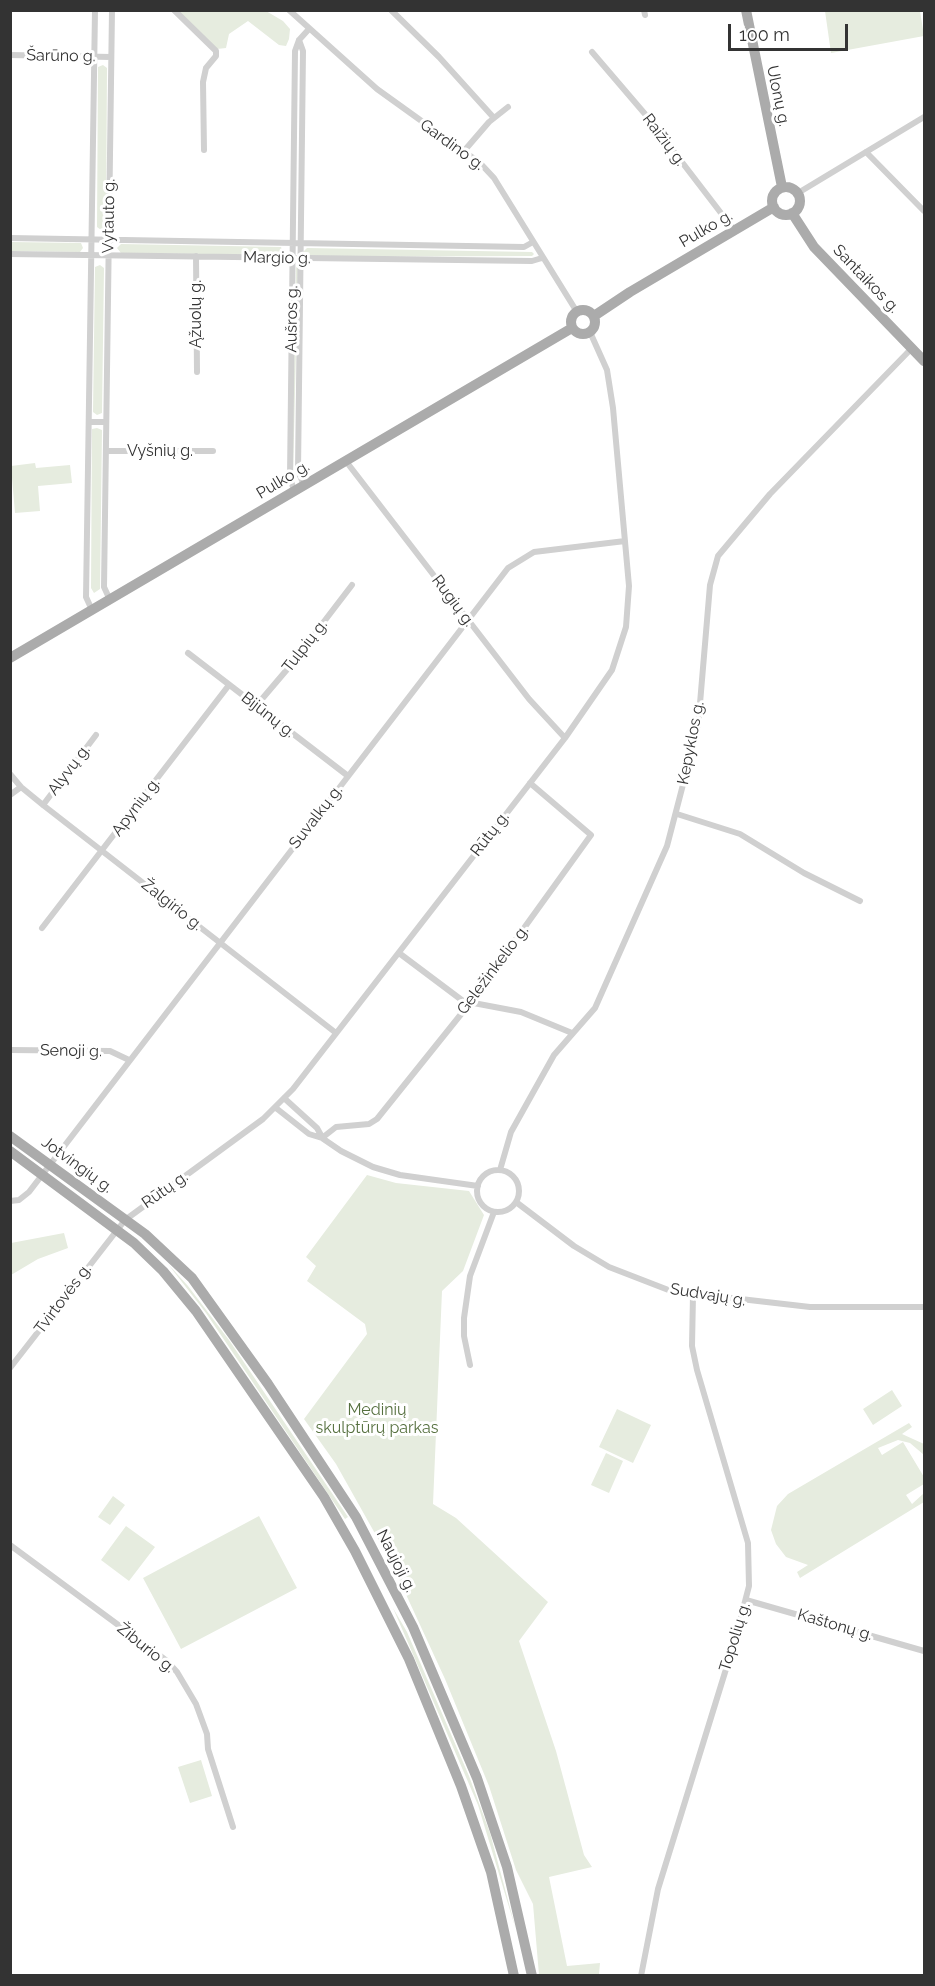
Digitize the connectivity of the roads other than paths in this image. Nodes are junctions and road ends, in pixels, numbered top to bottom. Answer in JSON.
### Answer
{"nodes":[{"id":1,"x":95,"y":10,"type":"edge"},
{"id":2,"x":112,"y":10,"type":"edge"},
{"id":3,"x":174,"y":10,"type":"edge"},
{"id":4,"x":289,"y":10,"type":"edge"},
{"id":5,"x":391,"y":10,"type":"edge"},
{"id":6,"x":746,"y":10,"type":"edge"},
{"id":7,"x":309,"y":28,"type":"junction"},
{"id":8,"x":299,"y":40,"type":"junction"},
{"id":9,"x":592,"y":52,"type":"dead end"},
{"id":10,"x":10,"y":56,"type":"edge"},
{"id":11,"x":94,"y":57,"type":"junction"},
{"id":12,"x":111,"y":57,"type":"junction"},
{"id":13,"x":508,"y":107,"type":"dead end"},
{"id":14,"x":924,"y":117,"type":"edge"},
{"id":15,"x":494,"y":118,"type":"junction"},
{"id":16,"x":204,"y":150,"type":"dead end"},
{"id":17,"x":464,"y":151,"type":"junction"},
{"id":18,"x":866,"y":152,"type":"junction"},
{"id":19,"x":782,"y":187,"type":"junction"},
{"id":20,"x":798,"y":193,"type":"junction"},
{"id":21,"x":774,"y":207,"type":"junction"},
{"id":22,"x":924,"y":211,"type":"edge"},
{"id":23,"x":792,"y":213,"type":"junction"},
{"id":24,"x":734,"y":230,"type":"junction"},
{"id":25,"x":10,"y":238,"type":"edge"},
{"id":26,"x":92,"y":240,"type":"junction"},
{"id":27,"x":109,"y":241,"type":"junction"},
{"id":28,"x":533,"y":242,"type":"junction"},
{"id":29,"x":293,"y":244,"type":"junction"},
{"id":30,"x":301,"y":244,"type":"junction"},
{"id":31,"x":10,"y":254,"type":"edge"},
{"id":32,"x":91,"y":255,"type":"junction"},
{"id":33,"x":109,"y":255,"type":"junction"},
{"id":34,"x":196,"y":256,"type":"junction"},
{"id":35,"x":542,"y":258,"type":"junction"},
{"id":36,"x":292,"y":259,"type":"junction"},
{"id":37,"x":300,"y":259,"type":"junction"},
{"id":38,"x":577,"y":312,"type":"junction"},
{"id":39,"x":594,"y":316,"type":"junction"},
{"id":40,"x":572,"y":328,"type":"junction"},
{"id":41,"x":590,"y":332,"type":"junction"},
{"id":42,"x":912,"y":348,"type":"junction"},
{"id":43,"x":924,"y":361,"type":"edge"},
{"id":44,"x":197,"y":372,"type":"dead end"},
{"id":45,"x":89,"y":422,"type":"junction"},
{"id":46,"x":106,"y":422,"type":"junction"},
{"id":47,"x":106,"y":451,"type":"junction"},
{"id":48,"x":213,"y":451,"type":"dead end"},
{"id":49,"x":345,"y":460,"type":"junction"},
{"id":50,"x":304,"y":485,"type":"junction"},
{"id":51,"x":294,"y":491,"type":"junction"},
{"id":52,"x":626,"y":541,"type":"junction"},
{"id":53,"x":352,"y":585,"type":"dead end"},
{"id":54,"x":110,"y":600,"type":"junction"},
{"id":55,"x":92,"y":610,"type":"junction"},
{"id":56,"x":469,"y":622,"type":"junction"},
{"id":57,"x":188,"y":653,"type":"dead end"},
{"id":58,"x":10,"y":658,"type":"edge"},
{"id":59,"x":229,"y":685,"type":"junction"},
{"id":60,"x":256,"y":706,"type":"junction"},
{"id":61,"x":96,"y":735,"type":"dead end"},
{"id":62,"x":565,"y":738,"type":"junction"},
{"id":63,"x":10,"y":774,"type":"edge"},
{"id":64,"x":348,"y":776,"type":"junction"},
{"id":65,"x":530,"y":783,"type":"junction"},
{"id":66,"x":21,"y":787,"type":"junction"},
{"id":67,"x":10,"y":795,"type":"edge"},
{"id":68,"x":43,"y":805,"type":"junction"},
{"id":69,"x":677,"y":814,"type":"junction"},
{"id":70,"x":103,"y":852,"type":"junction"},
{"id":71,"x":860,"y":901,"type":"dead end"},
{"id":72,"x":42,"y":928,"type":"dead end"},
{"id":73,"x":220,"y":943,"type":"junction"},
{"id":74,"x":399,"y":953,"type":"junction"},
{"id":75,"x":470,"y":1003,"type":"junction"},
{"id":76,"x":336,"y":1033,"type":"junction"},
{"id":77,"x":572,"y":1033,"type":"junction"},
{"id":78,"x":10,"y":1050,"type":"edge"},
{"id":79,"x":129,"y":1060,"type":"junction"},
{"id":80,"x":284,"y":1098,"type":"junction"},
{"id":81,"x":276,"y":1108,"type":"junction"},
{"id":82,"x":10,"y":1136,"type":"edge"},
{"id":83,"x":322,"y":1138,"type":"junction"},
{"id":84,"x":10,"y":1151,"type":"edge"},
{"id":85,"x":50,"y":1164,"type":"junction"},
{"id":86,"x":500,"y":1170,"type":"junction"},
{"id":87,"x":43,"y":1174,"type":"junction"},
{"id":88,"x":478,"y":1186,"type":"junction"},
{"id":89,"x":10,"y":1201,"type":"edge"},
{"id":90,"x":516,"y":1202,"type":"junction"},
{"id":91,"x":494,"y":1212,"type":"junction"},
{"id":92,"x":125,"y":1220,"type":"junction"},
{"id":93,"x":116,"y":1230,"type":"junction"},
{"id":94,"x":693,"y":1295,"type":"junction"},
{"id":95,"x":924,"y":1306,"type":"edge"},
{"id":96,"x":470,"y":1365,"type":"dead end"},
{"id":97,"x":10,"y":1368,"type":"edge"},
{"id":98,"x":371,"y":1542,"type":"junction"},
{"id":99,"x":10,"y":1545,"type":"edge"},
{"id":100,"x":355,"y":1551,"type":"junction"},
{"id":101,"x":746,"y":1600,"type":"junction"},
{"id":102,"x":924,"y":1651,"type":"edge"},
{"id":103,"x":234,"y":1827,"type":"dead end"},
{"id":104,"x":514,"y":1976,"type":"edge"},
{"id":105,"x":532,"y":1976,"type":"edge"},
{"id":106,"x":641,"y":1976,"type":"edge"}],
"edges":[{"from":1,"to":11,"type":"street","name":"Vytauto g."},
{"from":2,"to":12,"type":"street","name":"Vytauto g."},
{"from":3,"to":16,"type":"street"},
{"from":4,"to":7,"type":"street","name":"Gardino g."},
{"from":5,"to":15,"type":"street"},
{"from":6,"to":19,"type":"main road","name":"Ulonų g."},
{"from":7,"to":8,"type":"street"},
{"from":7,"to":17,"type":"street","name":"Gardino g."},
{"from":8,"to":29,"type":"street","name":"Aušros g."},
{"from":8,"to":30,"type":"street","name":"Aušros g."},
{"from":9,"to":24,"type":"street","name":"Raižių g."},
{"from":10,"to":11,"type":"street","name":"Šarūno g."},
{"from":11,"to":12,"type":"street","name":"Šarūno g."},
{"from":11,"to":26,"type":"street","name":"Vytauto g."},
{"from":12,"to":27,"type":"street","name":"Vytauto g."},
{"from":13,"to":15,"type":"street"},
{"from":14,"to":18,"type":"street"},
{"from":15,"to":17,"type":"street"},
{"from":17,"to":28,"type":"street","name":"Gardino g."},
{"from":18,"to":20,"type":"street"},
{"from":18,"to":22,"type":"street"},
{"from":19,"to":20,"type":"main road"},
{"from":19,"to":21,"type":"main road"},
{"from":20,"to":23,"type":"main road"},
{"from":21,"to":23,"type":"main road"},
{"from":21,"to":24,"type":"main road","name":"Pulko g."},
{"from":23,"to":42,"type":"main road","name":"Santaikos g."},
{"from":24,"to":39,"type":"main road","name":"Pulko g."},
{"from":25,"to":26,"type":"street","name":"Margio g."},
{"from":26,"to":27,"type":"street","name":"Margio g."},
{"from":26,"to":32,"type":"street","name":"Vytauto g."},
{"from":27,"to":29,"type":"street","name":"Margio g."},
{"from":27,"to":33,"type":"street","name":"Vytauto g."},
{"from":28,"to":30,"type":"street","name":"Margio g."},
{"from":28,"to":35,"type":"street","name":"Gardino g."},
{"from":29,"to":30,"type":"street","name":"Margio g."},
{"from":29,"to":36,"type":"street","name":"Aušros g."},
{"from":30,"to":37,"type":"street","name":"Aušros g."},
{"from":31,"to":32,"type":"street","name":"Margio g."},
{"from":32,"to":33,"type":"street","name":"Margio g."},
{"from":32,"to":45,"type":"street","name":"Vytauto g."},
{"from":33,"to":34,"type":"street","name":"Margio g."},
{"from":33,"to":46,"type":"street","name":"Vytauto g."},
{"from":34,"to":36,"type":"street","name":"Margio g."},
{"from":34,"to":44,"type":"street","name":"Ąžuolų g."},
{"from":35,"to":37,"type":"street","name":"Margio g."},
{"from":35,"to":38,"type":"street","name":"Gardino g."},
{"from":36,"to":37,"type":"street","name":"Margio g."},
{"from":36,"to":51,"type":"street","name":"Aušros g."},
{"from":37,"to":50,"type":"street","name":"Aušros g."},
{"from":38,"to":39,"type":"main road"},
{"from":38,"to":40,"type":"main road"},
{"from":39,"to":41,"type":"main road"},
{"from":40,"to":41,"type":"main road"},
{"from":40,"to":49,"type":"main road","name":"Pulko g."},
{"from":41,"to":52,"type":"street","name":"Rūtų g."},
{"from":42,"to":43,"type":"main road","name":"Santaikos g."},
{"from":42,"to":69,"type":"street","name":"Kepyklos g."},
{"from":45,"to":46,"type":"street"},
{"from":45,"to":55,"type":"street","name":"Vytauto g."},
{"from":46,"to":47,"type":"street","name":"Vytauto g."},
{"from":47,"to":48,"type":"street","name":"Vyšnių g."},
{"from":47,"to":54,"type":"street","name":"Vytauto g."},
{"from":49,"to":50,"type":"main road","name":"Pulko g."},
{"from":49,"to":56,"type":"street","name":"Rugių g."},
{"from":50,"to":51,"type":"main road","name":"Pulko g."},
{"from":51,"to":54,"type":"main road","name":"Pulko g."},
{"from":52,"to":56,"type":"street","name":"Suvalkų g."},
{"from":52,"to":62,"type":"street","name":"Rūtų g."},
{"from":53,"to":60,"type":"street","name":"Tulpių g."},
{"from":54,"to":55,"type":"main road","name":"Pulko g."},
{"from":55,"to":58,"type":"main road","name":"Pulko g."},
{"from":56,"to":62,"type":"street","name":"Rugių g."},
{"from":56,"to":64,"type":"street","name":"Suvalkų g."},
{"from":57,"to":59,"type":"street","name":"Bijūnų g."},
{"from":59,"to":60,"type":"street","name":"Bijūnų g."},
{"from":59,"to":70,"type":"street","name":"Apynių g."},
{"from":60,"to":64,"type":"street","name":"Bijūnų g."},
{"from":61,"to":68,"type":"street","name":"Alyvų g."},
{"from":62,"to":65,"type":"street","name":"Rūtų g."},
{"from":63,"to":66,"type":"street","name":"Žalgirio g."},
{"from":64,"to":73,"type":"street","name":"Suvalkų g."},
{"from":65,"to":74,"type":"street","name":"Rūtų g."},
{"from":65,"to":75,"type":"street","name":"Geležinkelio g."},
{"from":66,"to":67,"type":"street"},
{"from":66,"to":68,"type":"street","name":"Žalgirio g."},
{"from":68,"to":70,"type":"street","name":"Žalgirio g."},
{"from":69,"to":71,"type":"street"},
{"from":69,"to":77,"type":"street","name":"Kepyklos g."},
{"from":70,"to":72,"type":"street","name":"Apynių g."},
{"from":70,"to":73,"type":"street","name":"Žalgirio g."},
{"from":73,"to":76,"type":"street","name":"Žalgirio g."},
{"from":73,"to":79,"type":"street","name":"Suvalkų g."},
{"from":74,"to":75,"type":"street"},
{"from":74,"to":76,"type":"street","name":"Rūtų g."},
{"from":75,"to":77,"type":"street"},
{"from":75,"to":83,"type":"street","name":"Geležinkelio g."},
{"from":76,"to":80,"type":"street","name":"Rūtų g."},
{"from":77,"to":86,"type":"street","name":"Kepyklos g."},
{"from":78,"to":79,"type":"street","name":"Senoji g."},
{"from":79,"to":85,"type":"street","name":"Suvalkų g."},
{"from":80,"to":81,"type":"street","name":"Rūtų g."},
{"from":80,"to":83,"type":"street"},
{"from":81,"to":83,"type":"street"},
{"from":81,"to":92,"type":"street","name":"Rūtų g."},
{"from":82,"to":85,"type":"main road","name":"Jotvingių g."},
{"from":83,"to":88,"type":"street"},
{"from":84,"to":87,"type":"main road","name":"Jotvingių g."},
{"from":85,"to":87,"type":"street","name":"Suvalkų g."},
{"from":85,"to":92,"type":"main road","name":"Jotvingių g."},
{"from":86,"to":88,"type":"street"},
{"from":86,"to":90,"type":"street"},
{"from":87,"to":89,"type":"street","name":"Suvalkų g."},
{"from":87,"to":93,"type":"main road","name":"Jotvingių g."},
{"from":88,"to":91,"type":"street"},
{"from":90,"to":91,"type":"street"},
{"from":90,"to":94,"type":"street","name":"Sudvajų g."},
{"from":91,"to":96,"type":"street"},
{"from":92,"to":93,"type":"street","name":"Rūtų g."},
{"from":92,"to":98,"type":"main road","name":"Naujoji g."},
{"from":93,"to":97,"type":"street","name":"Tvirtovės g."},
{"from":93,"to":100,"type":"main road","name":"Naujoji g."},
{"from":94,"to":95,"type":"street","name":"Sudvajų g."},
{"from":94,"to":101,"type":"street","name":"Topolių g."},
{"from":98,"to":100,"type":"main road"},
{"from":98,"to":105,"type":"main road","name":"Naujoji g."},
{"from":99,"to":103,"type":"street","name":"Žiburio g."},
{"from":100,"to":104,"type":"main road","name":"Naujoji g."},
{"from":101,"to":102,"type":"street","name":"Kaštonų g."},
{"from":101,"to":106,"type":"street","name":"Topolių g."}]}
